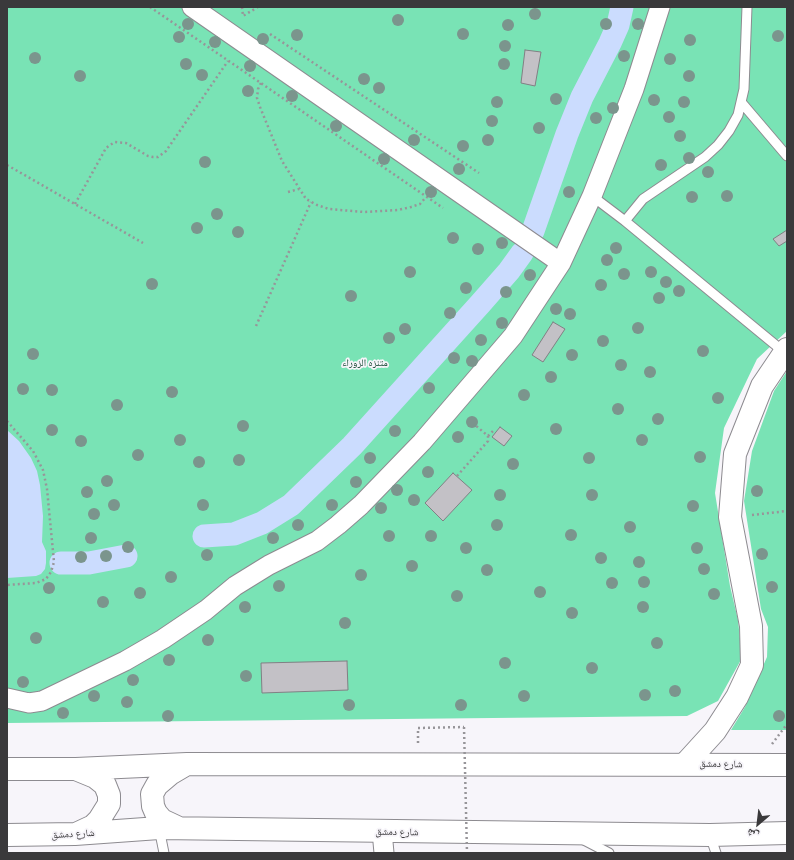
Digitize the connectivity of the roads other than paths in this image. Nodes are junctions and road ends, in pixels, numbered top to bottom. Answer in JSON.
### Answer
{"nodes":[{"id":1,"x":192,"y":7,"type":"edge"},
{"id":2,"x":660,"y":7,"type":"edge"},
{"id":3,"x":747,"y":7,"type":"edge"},
{"id":4,"x":742,"y":102,"type":"junction"},
{"id":5,"x":787,"y":156,"type":"edge"},
{"id":6,"x":592,"y":196,"type":"junction"},
{"id":7,"x":625,"y":220,"type":"junction"},
{"id":8,"x":561,"y":263,"type":"junction"},
{"id":9,"x":786,"y":351,"type":"edge"},
{"id":10,"x":7,"y":698,"type":"edge"},
{"id":11,"x":187,"y":764,"type":"junction"},
{"id":12,"x":685,"y":764,"type":"junction"},
{"id":13,"x":787,"y":765,"type":"edge"},
{"id":14,"x":7,"y":769,"type":"edge"},
{"id":15,"x":76,"y":769,"type":"junction"},
{"id":16,"x":169,"y":828,"type":"junction"},
{"id":17,"x":382,"y":831,"type":"junction"},
{"id":18,"x":556,"y":833,"type":"junction"},
{"id":19,"x":787,"y":833,"type":"edge"},
{"id":20,"x":75,"y":834,"type":"junction"},
{"id":21,"x":7,"y":835,"type":"edge"},
{"id":22,"x":713,"y":844,"type":"edge"},
{"id":23,"x":164,"y":853,"type":"edge"},
{"id":24,"x":384,"y":853,"type":"edge"},
{"id":25,"x":609,"y":853,"type":"edge"}],
"edges":[{"from":1,"to":8,"type":"street"},
{"from":2,"to":6,"type":"street"},
{"from":3,"to":4,"type":"lane"},
{"from":4,"to":5,"type":"lane"},
{"from":4,"to":7,"type":"lane"},
{"from":6,"to":7,"type":"lane"},
{"from":6,"to":8,"type":"street"},
{"from":7,"to":9,"type":"lane"},
{"from":8,"to":10,"type":"street"},
{"from":9,"to":12,"type":"main road"},
{"from":11,"to":12,"type":"main road","name":"شارع دمشق"},
{"from":11,"to":15,"type":"main road","name":"شارع دمشق"},
{"from":11,"to":16,"type":"main road"},
{"from":12,"to":13,"type":"main road","name":"شارع دمشق"},
{"from":14,"to":15,"type":"main road","name":"شارع دمشق"},
{"from":15,"to":20,"type":"main road"},
{"from":16,"to":17,"type":"main road","name":"شارع دمشق"},
{"from":16,"to":20,"type":"main road","name":"شارع دمشق"},
{"from":16,"to":23,"type":"lane"},
{"from":17,"to":18,"type":"main road","name":"شارع دمشق"},
{"from":17,"to":24,"type":"street"},
{"from":18,"to":22,"type":"main road","name":"شارع دمشق"},
{"from":18,"to":25,"type":"lane"},
{"from":19,"to":22,"type":"main road","name":"شارع دمشق"},
{"from":20,"to":21,"type":"main road","name":"شارع دمشق"}]}
